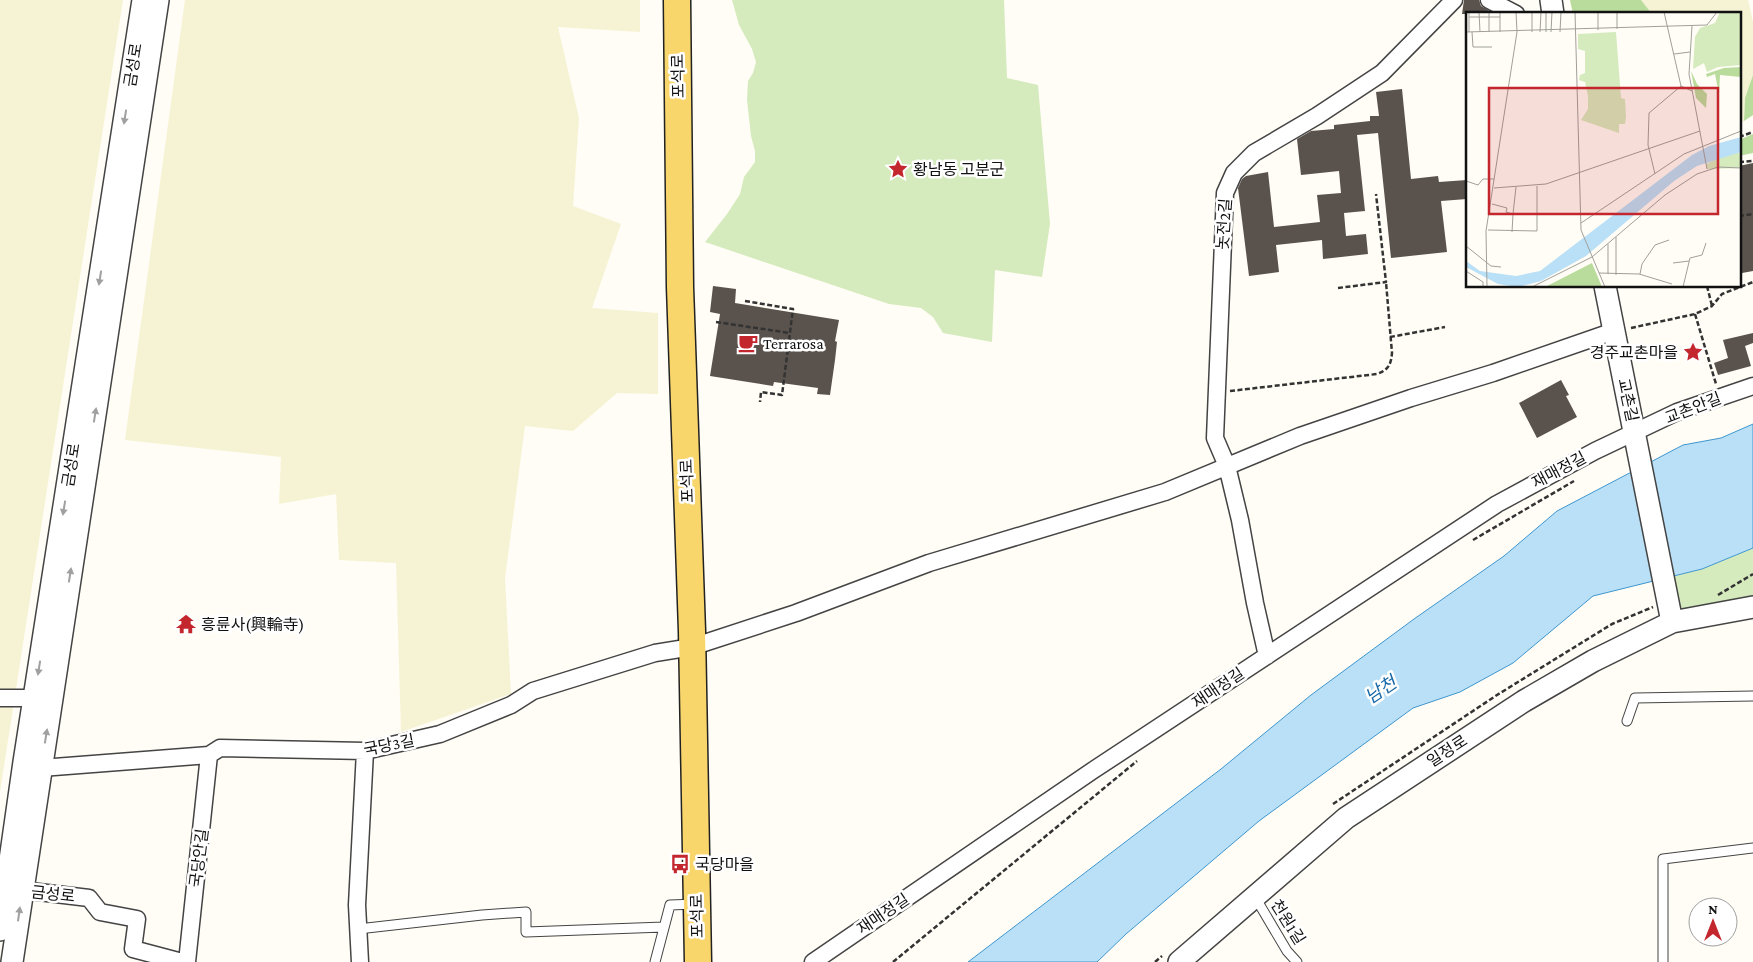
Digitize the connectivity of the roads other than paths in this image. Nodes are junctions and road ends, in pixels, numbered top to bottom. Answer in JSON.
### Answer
{"nodes":[{"id":1,"x":143,"y":0,"type":"edge"},
{"id":2,"x":158,"y":0,"type":"edge"},
{"id":3,"x":677,"y":0,"type":"edge"},
{"id":4,"x":1454,"y":0,"type":"edge"},
{"id":5,"x":1489,"y":0,"type":"edge"},
{"id":6,"x":1512,"y":12,"type":"edge"},
{"id":7,"x":1605,"y":288,"type":"edge"},
{"id":8,"x":1614,"y":331,"type":"junction"},
{"id":9,"x":1753,"y":386,"type":"edge"},
{"id":10,"x":1635,"y":436,"type":"junction"},
{"id":11,"x":1227,"y":466,"type":"junction"},
{"id":12,"x":1753,"y":607,"type":"edge"},
{"id":13,"x":1672,"y":622,"type":"junction"},
{"id":14,"x":692,"y":647,"type":"junction"},
{"id":15,"x":1267,"y":656,"type":"junction"},
{"id":16,"x":1753,"y":696,"type":"edge"},
{"id":17,"x":0,"y":698,"type":"edge"},
{"id":18,"x":34,"y":698,"type":"junction"},
{"id":19,"x":1626,"y":721,"type":"dead end"},
{"id":20,"x":365,"y":751,"type":"junction"},
{"id":21,"x":209,"y":755,"type":"junction"},
{"id":22,"x":41,"y":768,"type":"junction"},
{"id":23,"x":1753,"y":848,"type":"edge"},
{"id":24,"x":22,"y":890,"type":"junction"},
{"id":25,"x":1255,"y":898,"type":"junction"},
{"id":26,"x":696,"y":904,"type":"junction"},
{"id":27,"x":664,"y":927,"type":"junction"},
{"id":28,"x":358,"y":929,"type":"junction"},
{"id":29,"x":0,"y":930,"type":"edge"},
{"id":30,"x":12,"y":962,"type":"edge"},
{"id":31,"x":182,"y":962,"type":"edge"},
{"id":32,"x":186,"y":962,"type":"edge"},
{"id":33,"x":360,"y":962,"type":"edge"},
{"id":34,"x":655,"y":962,"type":"edge"},
{"id":35,"x":698,"y":962,"type":"edge"},
{"id":36,"x":813,"y":962,"type":"edge"},
{"id":37,"x":1179,"y":962,"type":"edge"},
{"id":38,"x":1296,"y":962,"type":"edge"},
{"id":39,"x":1663,"y":962,"type":"edge"}],
"edges":[{"from":1,"to":18,"type":"street","name":"금성로","one_way":true},
{"from":22,"to":2,"type":"street","name":"금성로","one_way":true},
{"from":3,"to":14,"type":"main road","name":"포석로"},
{"from":4,"to":11,"type":"street","name":"놋전2길"},
{"from":5,"to":6,"type":"street"},
{"from":7,"to":8,"type":"street","name":"교촌길"},
{"from":8,"to":10,"type":"street","name":"교촌길"},
{"from":8,"to":11,"type":"street","name":"국당3길"},
{"from":9,"to":10,"type":"street","name":"교촌안길"},
{"from":10,"to":13,"type":"street","name":"교촌길"},
{"from":10,"to":15,"type":"street","name":"재매정길"},
{"from":11,"to":14,"type":"street","name":"국당3길"},
{"from":11,"to":15,"type":"street","name":"놋전2길"},
{"from":12,"to":13,"type":"street","name":"일정로"},
{"from":13,"to":25,"type":"street","name":"일정로"},
{"from":14,"to":20,"type":"street","name":"국당3길"},
{"from":14,"to":26,"type":"main road","name":"포석로"},
{"from":15,"to":36,"type":"street","name":"재매정길"},
{"from":16,"to":19,"type":"lane"},
{"from":17,"to":18,"type":"street"},
{"from":18,"to":29,"type":"street","name":"금성로"},
{"from":20,"to":21,"type":"street","name":"국당3길"},
{"from":20,"to":28,"type":"street"},
{"from":21,"to":22,"type":"street","name":"국당3길"},
{"from":21,"to":32,"type":"street","name":"국당안길"},
{"from":22,"to":24,"type":"street","name":"금성로"},
{"from":23,"to":39,"type":"lane"},
{"from":30,"to":24,"type":"street","name":"금성로","one_way":true},
{"from":24,"to":31,"type":"street","name":"금성로"},
{"from":25,"to":37,"type":"street","name":"일정로"},
{"from":25,"to":38,"type":"lane","name":"천원1길"},
{"from":26,"to":27,"type":"lane"},
{"from":26,"to":35,"type":"main road","name":"포석로"},
{"from":27,"to":28,"type":"lane"},
{"from":27,"to":34,"type":"lane"},
{"from":28,"to":33,"type":"street"}]}
